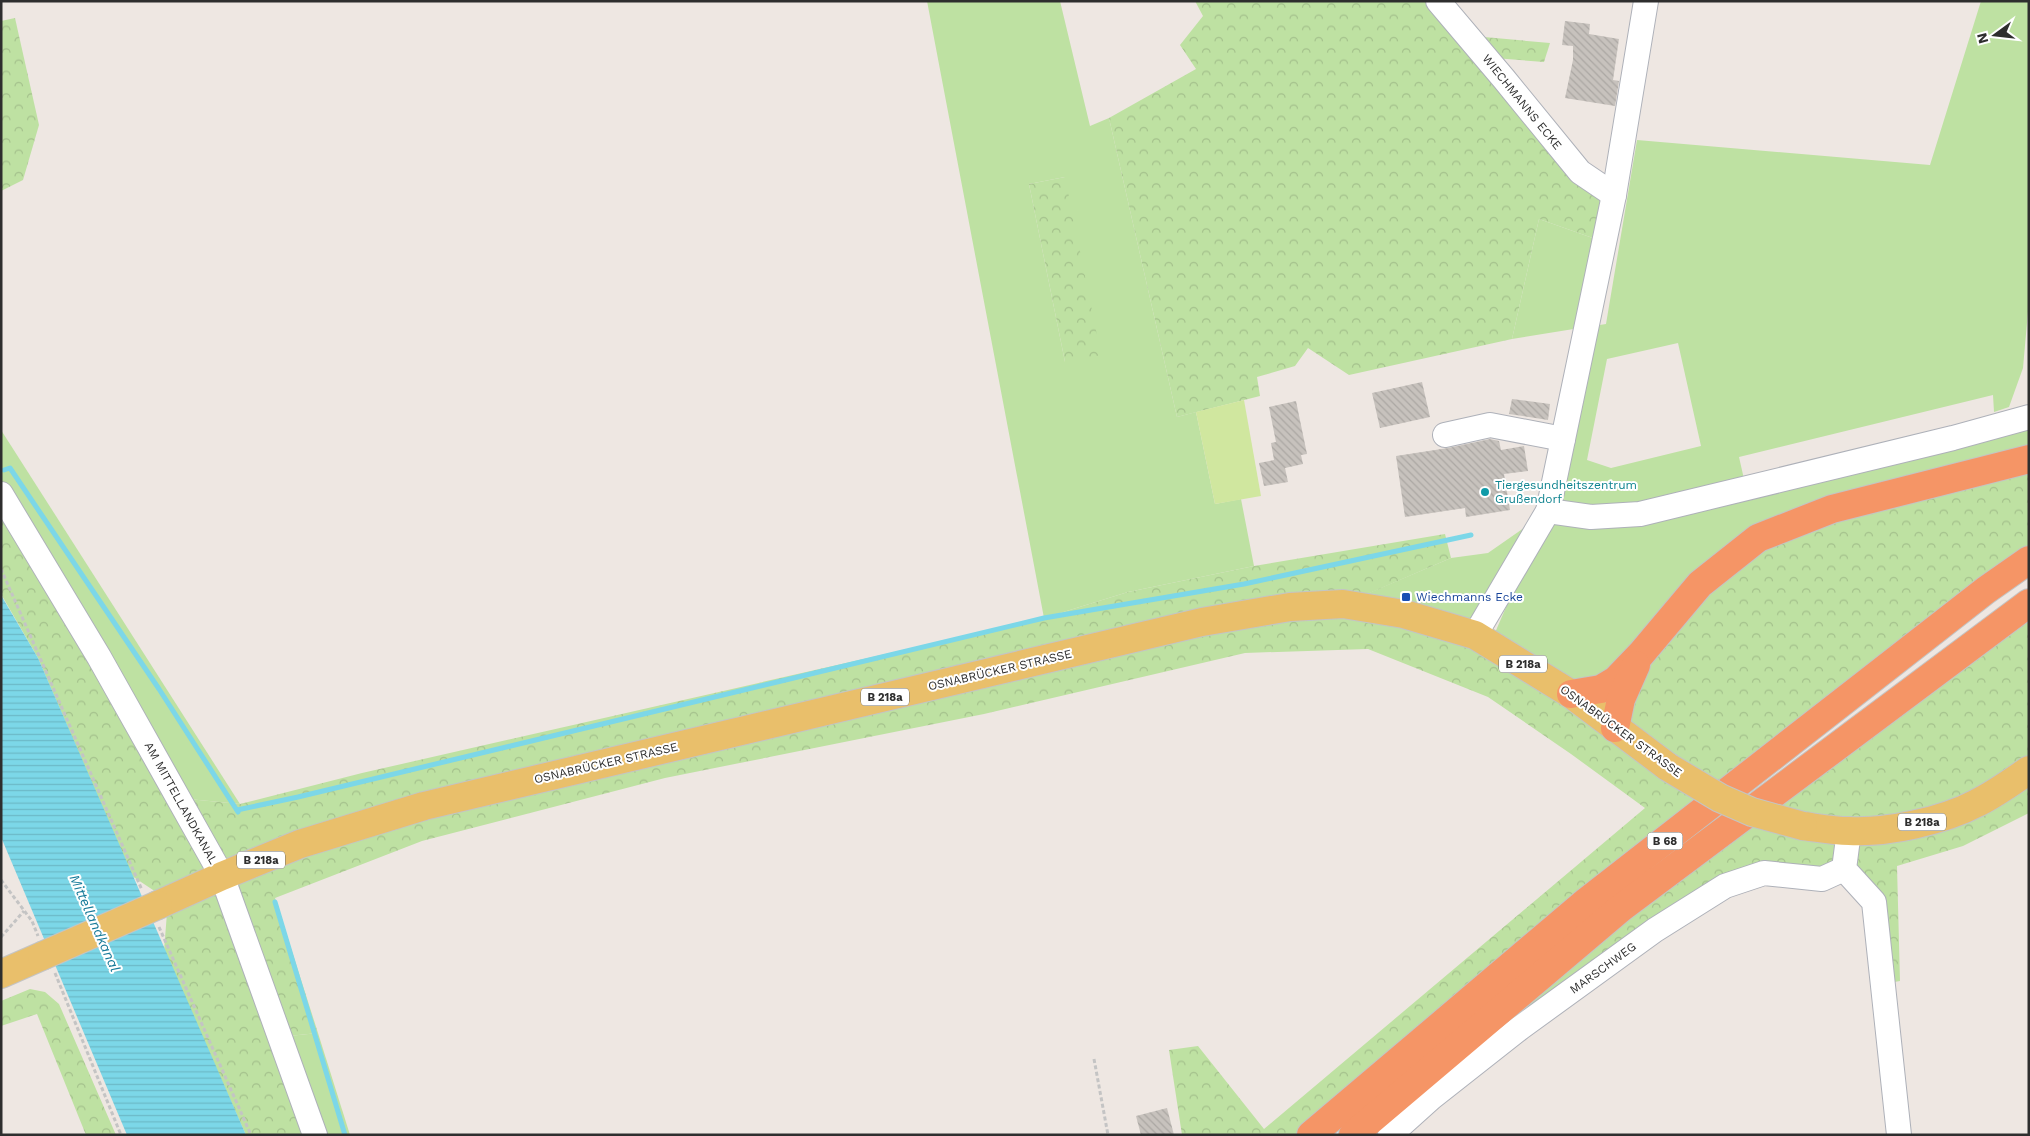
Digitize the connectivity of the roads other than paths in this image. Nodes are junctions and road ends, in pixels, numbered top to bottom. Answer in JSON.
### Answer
{"nodes":[{"id":1,"x":1438,"y":1,"type":"edge"},
{"id":2,"x":1646,"y":1,"type":"edge"},
{"id":3,"x":1614,"y":195,"type":"junction"},
{"id":4,"x":2029,"y":417,"type":"edge"},
{"id":5,"x":1445,"y":435,"type":"dead end"},
{"id":6,"x":1563,"y":439,"type":"junction"},
{"id":7,"x":2029,"y":459,"type":"edge"},
{"id":8,"x":1,"y":494,"type":"edge"},
{"id":9,"x":1548,"y":511,"type":"junction"},
{"id":10,"x":2029,"y":560,"type":"edge"},
{"id":11,"x":2029,"y":603,"type":"edge"},
{"id":12,"x":1475,"y":635,"type":"junction"},
{"id":13,"x":1641,"y":654,"type":"junction"},
{"id":14,"x":1571,"y":694,"type":"junction"},
{"id":15,"x":1615,"y":728,"type":"junction"},
{"id":16,"x":2029,"y":770,"type":"edge"},
{"id":17,"x":1849,"y":832,"type":"junction"},
{"id":18,"x":1844,"y":869,"type":"junction"},
{"id":19,"x":222,"y":876,"type":"junction"},
{"id":20,"x":1,"y":974,"type":"edge"},
{"id":21,"x":315,"y":1135,"type":"edge"},
{"id":22,"x":1310,"y":1135,"type":"edge"},
{"id":23,"x":1353,"y":1135,"type":"edge"},
{"id":24,"x":1390,"y":1135,"type":"edge"},
{"id":25,"x":1899,"y":1135,"type":"edge"}],
"edges":[{"from":1,"to":3,"type":"street","name":"WIECHMANNS ECKE"},
{"from":2,"to":3,"type":"street"},
{"from":3,"to":6,"type":"street"},
{"from":4,"to":9,"type":"street"},
{"from":5,"to":6,"type":"street"},
{"from":6,"to":9,"type":"street"},
{"from":7,"to":13,"type":"highway"},
{"from":8,"to":19,"type":"street","name":"AM MITTELLANDKANAL"},
{"from":9,"to":12,"type":"street"},
{"from":10,"to":22,"type":"highway","number":"B 68"},
{"from":11,"to":23,"type":"highway","number":"B 68"},
{"from":12,"to":14,"type":"main road","name":"OSNABRÜCKER STRASSE","number":"B 218a"},
{"from":12,"to":19,"type":"main road","name":"OSNABRÜCKER STRASSE","number":"B 218a"},
{"from":13,"to":14,"type":"highway"},
{"from":13,"to":15,"type":"highway"},
{"from":14,"to":15,"type":"main road","name":"OSNABRÜCKER STRASSE","number":"B 218a"},
{"from":15,"to":17,"type":"main road","name":"OSNABRÜCKER STRASSE","number":"B 218a","bridge":true},
{"from":16,"to":17,"type":"main road","number":"B 218a"},
{"from":17,"to":18,"type":"street"},
{"from":18,"to":24,"type":"street","name":"MARSCHWEG"},
{"from":18,"to":25,"type":"street"},
{"from":19,"to":20,"type":"main road","name":"OSNABRÜCKER STRASSE","number":"B 218a","bridge":true},
{"from":19,"to":21,"type":"street","name":"AM MITTELLANDKANAL"}]}
